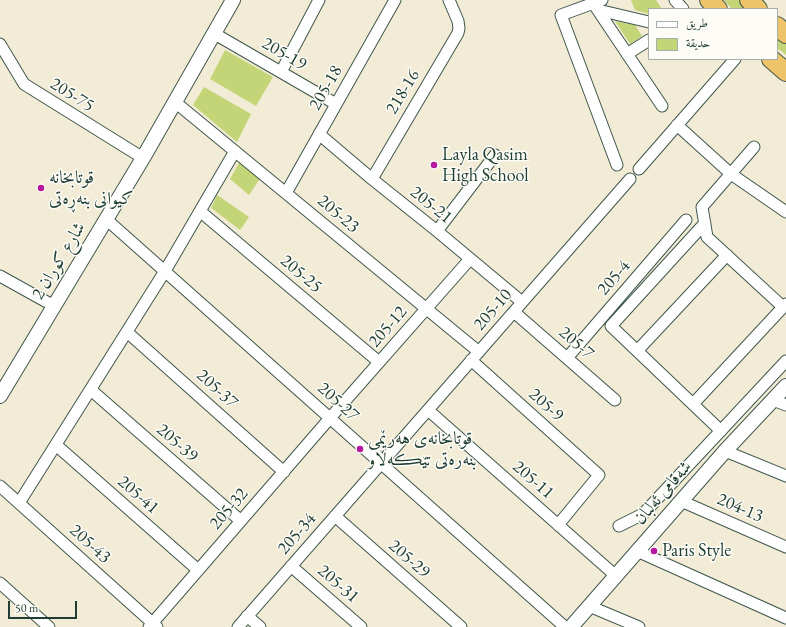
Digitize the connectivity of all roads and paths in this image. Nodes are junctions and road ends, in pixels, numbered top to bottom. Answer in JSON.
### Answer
{"nodes":[{"id":1,"x":233,"y":0,"type":"edge"},
{"id":2,"x":319,"y":0,"type":"edge"},
{"id":3,"x":395,"y":0,"type":"edge"},
{"id":4,"x":449,"y":0,"type":"edge"},
{"id":5,"x":675,"y":0,"type":"edge"},
{"id":6,"x":709,"y":0,"type":"edge"},
{"id":7,"x":749,"y":0,"type":"edge"},
{"id":8,"x":598,"y":4,"type":"edge"},
{"id":9,"x":682,"y":8,"type":"edge"},
{"id":10,"x":717,"y":8,"type":"edge"},
{"id":11,"x":757,"y":8,"type":"edge"},
{"id":12,"x":648,"y":22,"type":"edge"},
{"id":13,"x":778,"y":27,"type":"edge"},
{"id":14,"x":215,"y":34,"type":"junction"},
{"id":15,"x":786,"y":34,"type":"edge"},
{"id":16,"x":648,"y":41,"type":"edge"},
{"id":17,"x":0,"y":44,"type":"edge"},
{"id":18,"x":628,"y":54,"type":"junction"},
{"id":19,"x":734,"y":60,"type":"edge"},
{"id":20,"x":772,"y":60,"type":"edge"},
{"id":21,"x":281,"y":72,"type":"junction"},
{"id":22,"x":786,"y":72,"type":"edge"},
{"id":23,"x":175,"y":102,"type":"junction"},
{"id":24,"x":336,"y":104,"type":"junction"},
{"id":25,"x":662,"y":106,"type":"dead end"},
{"id":26,"x":677,"y":125,"type":"junction"},
{"id":27,"x":319,"y":134,"type":"junction"},
{"id":28,"x":754,"y":147,"type":"dead end"},
{"id":29,"x":235,"y":151,"type":"junction"},
{"id":30,"x":495,"y":154,"type":"dead end"},
{"id":31,"x":143,"y":158,"type":"junction"},
{"id":32,"x":617,"y":165,"type":"dead end"},
{"id":33,"x":639,"y":169,"type":"dead end"},
{"id":34,"x":731,"y":174,"type":"junction"},
{"id":35,"x":372,"y":179,"type":"junction"},
{"id":36,"x":630,"y":179,"type":"dead end"},
{"id":37,"x":286,"y":193,"type":"junction"},
{"id":38,"x":200,"y":212,"type":"junction"},
{"id":39,"x":786,"y":212,"type":"edge"},
{"id":40,"x":106,"y":219,"type":"junction"},
{"id":41,"x":686,"y":220,"type":"dead end"},
{"id":42,"x":705,"y":223,"type":"junction"},
{"id":43,"x":437,"y":231,"type":"junction"},
{"id":44,"x":727,"y":255,"type":"junction"},
{"id":45,"x":470,"y":259,"type":"junction"},
{"id":46,"x":165,"y":271,"type":"junction"},
{"id":47,"x":0,"y":276,"type":"edge"},
{"id":48,"x":522,"y":302,"type":"junction"},
{"id":49,"x":54,"y":306,"type":"junction"},
{"id":50,"x":785,"y":306,"type":"edge"},
{"id":51,"x":426,"y":309,"type":"junction"},
{"id":52,"x":514,"y":312,"type":"junction"},
{"id":53,"x":127,"y":332,"type":"junction"},
{"id":54,"x":637,"y":351,"type":"junction"},
{"id":55,"x":475,"y":356,"type":"junction"},
{"id":56,"x":567,"y":358,"type":"junction"},
{"id":57,"x":379,"y":362,"type":"junction"},
{"id":58,"x":786,"y":362,"type":"edge"},
{"id":59,"x":786,"y":386,"type":"edge"},
{"id":60,"x":90,"y":390,"type":"junction"},
{"id":61,"x":0,"y":396,"type":"edge"},
{"id":62,"x":615,"y":400,"type":"dead end"},
{"id":63,"x":773,"y":400,"type":"junction"},
{"id":64,"x":693,"y":404,"type":"junction"},
{"id":65,"x":786,"y":405,"type":"edge"},
{"id":66,"x":428,"y":410,"type":"junction"},
{"id":67,"x":330,"y":418,"type":"junction"},
{"id":68,"x":721,"y":431,"type":"junction"},
{"id":69,"x":56,"y":445,"type":"junction"},
{"id":70,"x":724,"y":452,"type":"junction"},
{"id":71,"x":381,"y":463,"type":"junction"},
{"id":72,"x":284,"y":472,"type":"junction"},
{"id":73,"x":786,"y":476,"type":"edge"},
{"id":74,"x":0,"y":486,"type":"edge"},
{"id":75,"x":681,"y":502,"type":"junction"},
{"id":76,"x":19,"y":503,"type":"junction"},
{"id":77,"x":335,"y":516,"type":"junction"},
{"id":78,"x":241,"y":521,"type":"junction"},
{"id":79,"x":558,"y":525,"type":"junction"},
{"id":80,"x":619,"y":526,"type":"dead end"},
{"id":81,"x":786,"y":547,"type":"edge"},
{"id":82,"x":638,"y":551,"type":"junction"},
{"id":83,"x":291,"y":566,"type":"junction"},
{"id":84,"x":198,"y":570,"type":"junction"},
{"id":85,"x":616,"y":576,"type":"junction"},
{"id":86,"x":0,"y":583,"type":"edge"},
{"id":87,"x":589,"y":606,"type":"junction"},
{"id":88,"x":247,"y":616,"type":"junction"},
{"id":89,"x":786,"y":618,"type":"edge"},
{"id":90,"x":153,"y":626,"type":"edge"},
{"id":91,"x":49,"y":627,"type":"edge"},
{"id":92,"x":238,"y":627,"type":"edge"},
{"id":93,"x":260,"y":627,"type":"edge"},
{"id":94,"x":362,"y":627,"type":"edge"},
{"id":95,"x":461,"y":627,"type":"edge"},
{"id":96,"x":565,"y":627,"type":"edge"},
{"id":97,"x":571,"y":627,"type":"edge"},
{"id":98,"x":639,"y":627,"type":"edge"}],
"edges":[{"from":1,"to":14,"type":"street","name":"شارع كوران 2"},
{"from":2,"to":21,"type":"street"},
{"from":3,"to":24,"type":"street","name":"205-18"},
{"from":4,"to":35,"type":"street","name":"218-16"},
{"from":5,"to":9,"type":"street"},
{"from":6,"to":10,"type":"highway"},
{"from":7,"to":11,"type":"highway"},
{"from":8,"to":12,"type":"street"},
{"from":8,"to":18,"type":"street"},
{"from":8,"to":32,"type":"street"},
{"from":13,"to":15,"type":"highway"},
{"from":14,"to":21,"type":"street","name":"205-19"},
{"from":14,"to":23,"type":"street","name":"شارع كوران 2"},
{"from":16,"to":18,"type":"street"},
{"from":17,"to":31,"type":"street","name":"205-75"},
{"from":18,"to":25,"type":"street"},
{"from":19,"to":26,"type":"street"},
{"from":20,"to":22,"type":"highway"},
{"from":21,"to":24,"type":"street","name":"205-19"},
{"from":23,"to":29,"type":"street","name":"205-23"},
{"from":23,"to":31,"type":"street","name":"شارع كوران 2"},
{"from":24,"to":27,"type":"street","name":"205-18"},
{"from":26,"to":33,"type":"street"},
{"from":26,"to":34,"type":"street"},
{"from":27,"to":35,"type":"street","name":"205-21"},
{"from":27,"to":37,"type":"street","name":"205-18"},
{"from":28,"to":34,"type":"street"},
{"from":29,"to":37,"type":"street","name":"205-23"},
{"from":29,"to":38,"type":"street"},
{"from":30,"to":43,"type":"street"},
{"from":31,"to":40,"type":"street","name":"شارع كوران 2"},
{"from":34,"to":39,"type":"street"},
{"from":34,"to":42,"type":"street"},
{"from":35,"to":43,"type":"street","name":"205-21"},
{"from":36,"to":48,"type":"street","name":"205-10"},
{"from":37,"to":51,"type":"street","name":"205-23"},
{"from":38,"to":46,"type":"street"},
{"from":38,"to":57,"type":"street","name":"205-25"},
{"from":40,"to":46,"type":"street","name":"205-27"},
{"from":40,"to":49,"type":"street","name":"شارع كوران 2"},
{"from":41,"to":56,"type":"street","name":"205-4"},
{"from":42,"to":44,"type":"street"},
{"from":42,"to":54,"type":"street"},
{"from":43,"to":45,"type":"street","name":"205-21"},
{"from":44,"to":50,"type":"street"},
{"from":44,"to":54,"type":"street"},
{"from":45,"to":48,"type":"street","name":"205-21"},
{"from":45,"to":51,"type":"street","name":"205-12"},
{"from":46,"to":53,"type":"street"},
{"from":46,"to":67,"type":"street","name":"205-27"},
{"from":47,"to":49,"type":"street"},
{"from":48,"to":52,"type":"street","name":"205-10"},
{"from":49,"to":61,"type":"street","name":"شارع كوران 2"},
{"from":50,"to":64,"type":"street"},
{"from":51,"to":55,"type":"street","name":"205-23"},
{"from":51,"to":57,"type":"street","name":"205-12"},
{"from":52,"to":55,"type":"street","name":"205-10"},
{"from":52,"to":56,"type":"street","name":"205-7"},
{"from":53,"to":60,"type":"street"},
{"from":53,"to":72,"type":"street","name":"205-37"},
{"from":54,"to":64,"type":"street"},
{"from":55,"to":66,"type":"street","name":"205-10"},
{"from":55,"to":79,"type":"street","name":"205-9"},
{"from":56,"to":62,"type":"street","name":"205-7"},
{"from":57,"to":67,"type":"street","name":"205-12"},
{"from":58,"to":68,"type":"street"},
{"from":59,"to":63,"type":"street","name":"شەقامی ئەلبان"},
{"from":60,"to":69,"type":"street"},
{"from":60,"to":78,"type":"street","name":"205-39"},
{"from":63,"to":65,"type":"street"},
{"from":63,"to":70,"type":"street","name":"شەقامی ئەلبان"},
{"from":64,"to":68,"type":"street"},
{"from":66,"to":71,"type":"street","name":"205-10"},
{"from":66,"to":79,"type":"street","name":"205-11"},
{"from":67,"to":71,"type":"street","name":"205-27"},
{"from":67,"to":72,"type":"street","name":"205-32"},
{"from":68,"to":80,"type":"street"},
{"from":69,"to":76,"type":"street"},
{"from":69,"to":84,"type":"street","name":"205-41"},
{"from":70,"to":73,"type":"street"},
{"from":70,"to":75,"type":"street","name":"شەقامی ئەلبان"},
{"from":71,"to":77,"type":"street","name":"205-34"},
{"from":71,"to":96,"type":"street","name":"205-27"},
{"from":72,"to":78,"type":"street","name":"205-32"},
{"from":74,"to":76,"type":"street","name":"205-43"},
{"from":75,"to":81,"type":"street","name":"204-13"},
{"from":75,"to":82,"type":"street","name":"شەقامی ئەلبان"},
{"from":76,"to":90,"type":"street","name":"205-43"},
{"from":77,"to":83,"type":"street","name":"205-34"},
{"from":77,"to":95,"type":"street","name":"205-29"},
{"from":78,"to":84,"type":"street","name":"205-32"},
{"from":79,"to":85,"type":"street","name":"205-11"},
{"from":82,"to":85,"type":"street","name":"شەقامی ئەلبان"},
{"from":82,"to":89,"type":"street"},
{"from":83,"to":88,"type":"street","name":"205-34"},
{"from":83,"to":94,"type":"street","name":"205-31"},
{"from":84,"to":90,"type":"street","name":"205-32"},
{"from":85,"to":87,"type":"street","name":"شەقامی ئەلبان"},
{"from":86,"to":91,"type":"street"},
{"from":87,"to":97,"type":"street","name":"شەقامی ئەلبان"},
{"from":87,"to":98,"type":"street"},
{"from":88,"to":92,"type":"street","name":"205-34"},
{"from":88,"to":93,"type":"street"}]}
